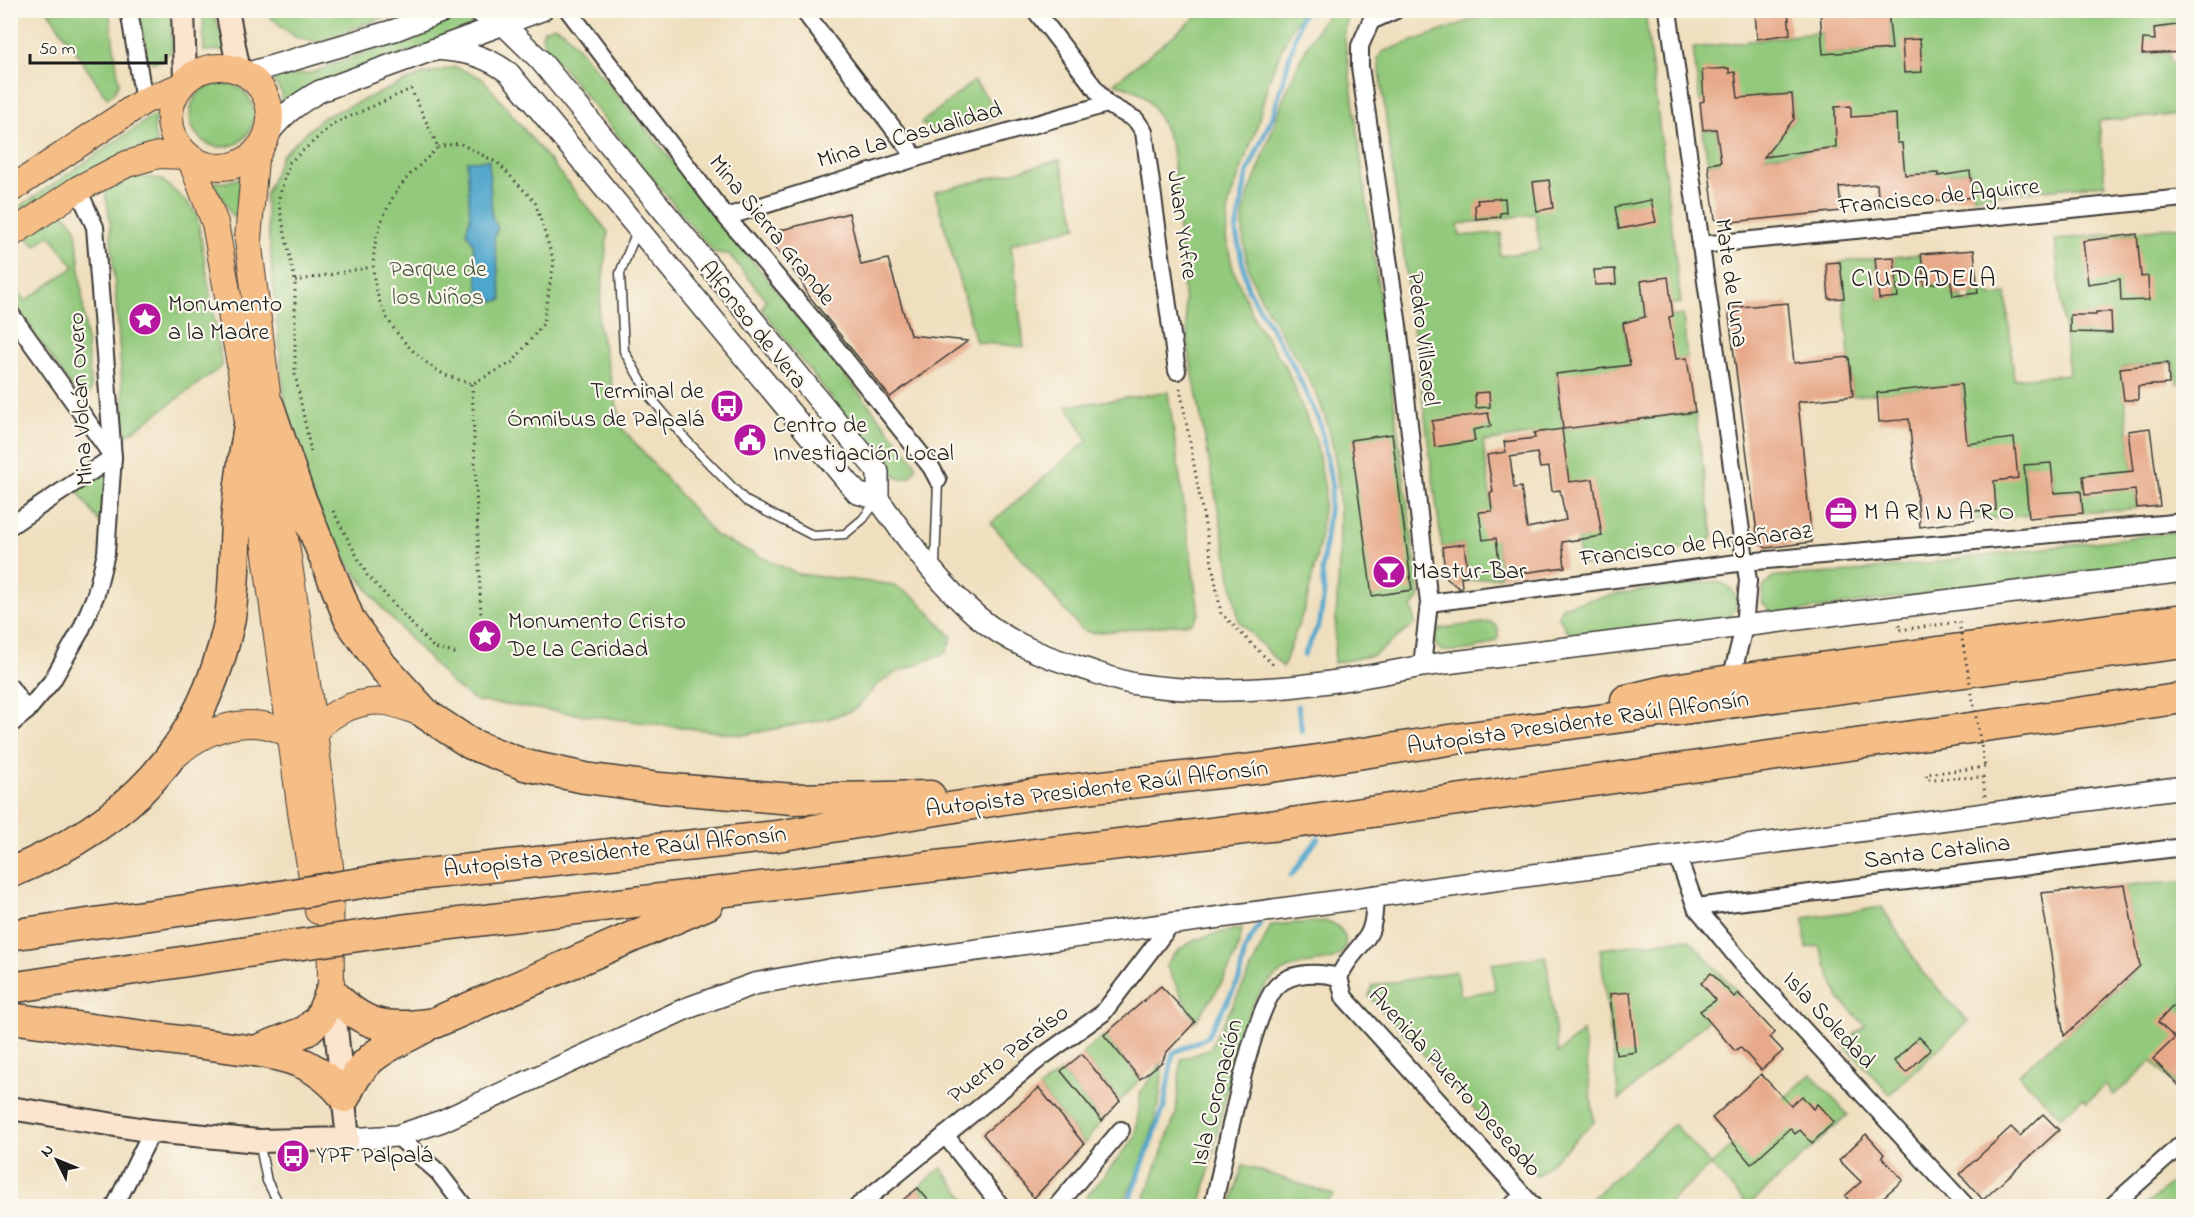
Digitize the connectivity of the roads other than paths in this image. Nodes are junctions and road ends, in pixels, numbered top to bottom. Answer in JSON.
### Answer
{"nodes":[{"id":1,"x":129,"y":10,"type":"edge"},
{"id":2,"x":183,"y":10,"type":"edge"},
{"id":3,"x":227,"y":10,"type":"edge"},
{"id":4,"x":446,"y":10,"type":"edge"},
{"id":5,"x":477,"y":10,"type":"edge"},
{"id":6,"x":542,"y":10,"type":"edge"},
{"id":7,"x":568,"y":10,"type":"edge"},
{"id":8,"x":802,"y":10,"type":"edge"},
{"id":9,"x":1035,"y":10,"type":"edge"},
{"id":10,"x":1396,"y":10,"type":"edge"},
{"id":11,"x":1668,"y":10,"type":"edge"},
{"id":12,"x":505,"y":26,"type":"junction"},
{"id":13,"x":435,"y":49,"type":"junction"},
{"id":14,"x":242,"y":72,"type":"junction"},
{"id":15,"x":183,"y":83,"type":"junction"},
{"id":16,"x":144,"y":101,"type":"junction"},
{"id":17,"x":1107,"y":104,"type":"junction"},
{"id":18,"x":262,"y":144,"type":"junction"},
{"id":19,"x":188,"y":157,"type":"junction"},
{"id":20,"x":916,"y":158,"type":"junction"},
{"id":21,"x":78,"y":189,"type":"junction"},
{"id":22,"x":10,"y":190,"type":"edge"},
{"id":23,"x":2184,"y":198,"type":"edge"},
{"id":24,"x":726,"y":217,"type":"junction"},
{"id":25,"x":638,"y":228,"type":"junction"},
{"id":26,"x":10,"y":235,"type":"edge"},
{"id":27,"x":1700,"y":245,"type":"junction"},
{"id":28,"x":10,"y":313,"type":"edge"},
{"id":29,"x":1177,"y":371,"type":"road end"},
{"id":30,"x":259,"y":412,"type":"junction"},
{"id":31,"x":113,"y":456,"type":"junction"},
{"id":32,"x":938,"y":480,"type":"joint"},
{"id":33,"x":878,"y":499,"type":"junction"},
{"id":34,"x":2184,"y":522,"type":"edge"},
{"id":35,"x":10,"y":526,"type":"edge"},
{"id":36,"x":1745,"y":562,"type":"junction"},
{"id":37,"x":2184,"y":571,"type":"edge"},
{"id":38,"x":935,"y":576,"type":"junction"},
{"id":39,"x":1429,"y":603,"type":"junction"},
{"id":40,"x":2184,"y":619,"type":"edge"},
{"id":41,"x":1744,"y":627,"type":"junction"},
{"id":42,"x":2184,"y":643,"type":"edge"},
{"id":43,"x":1422,"y":666,"type":"junction"},
{"id":44,"x":1731,"y":680,"type":"junction"},
{"id":45,"x":10,"y":687,"type":"edge"},
{"id":46,"x":2184,"y":698,"type":"edge"},
{"id":47,"x":27,"y":711,"type":"junction"},
{"id":48,"x":427,"y":715,"type":"junction"},
{"id":49,"x":10,"y":725,"type":"edge"},
{"id":50,"x":1462,"y":738,"type":"junction"},
{"id":51,"x":305,"y":750,"type":"junction"},
{"id":52,"x":170,"y":761,"type":"junction"},
{"id":53,"x":2184,"y":787,"type":"edge"},
{"id":54,"x":1041,"y":793,"type":"junction"},
{"id":55,"x":2184,"y":847,"type":"edge"},
{"id":56,"x":1677,"y":855,"type":"junction"},
{"id":57,"x":10,"y":873,"type":"edge"},
{"id":58,"x":739,"y":891,"type":"junction"},
{"id":59,"x":1375,"y":894,"type":"junction"},
{"id":60,"x":1696,"y":907,"type":"junction"},
{"id":61,"x":1171,"y":924,"type":"junction"},
{"id":62,"x":10,"y":935,"type":"edge"},
{"id":63,"x":1339,"y":977,"type":"junction"},
{"id":64,"x":10,"y":988,"type":"edge"},
{"id":65,"x":332,"y":991,"type":"junction"},
{"id":66,"x":10,"y":1018,"type":"edge"},
{"id":67,"x":434,"y":1023,"type":"junction"},
{"id":68,"x":255,"y":1051,"type":"junction"},
{"id":69,"x":345,"y":1097,"type":"junction"},
{"id":70,"x":10,"y":1108,"type":"edge"},
{"id":71,"x":1121,"y":1130,"type":"dead end"},
{"id":72,"x":152,"y":1131,"type":"junction"},
{"id":73,"x":397,"y":1136,"type":"junction"},
{"id":74,"x":945,"y":1136,"type":"junction"},
{"id":75,"x":348,"y":1139,"type":"junction"},
{"id":76,"x":258,"y":1141,"type":"junction"},
{"id":77,"x":2184,"y":1142,"type":"edge"},
{"id":78,"x":1523,"y":1203,"type":"edge"},
{"id":79,"x":115,"y":1206,"type":"edge"},
{"id":80,"x":280,"y":1206,"type":"edge"},
{"id":81,"x":464,"y":1206,"type":"edge"},
{"id":82,"x":858,"y":1206,"type":"edge"},
{"id":83,"x":1001,"y":1206,"type":"edge"},
{"id":84,"x":1057,"y":1206,"type":"edge"},
{"id":85,"x":1214,"y":1206,"type":"edge"},
{"id":86,"x":1966,"y":1206,"type":"edge"},
{"id":87,"x":2112,"y":1206,"type":"edge"}],
"edges":[{"from":1,"to":16,"type":"street"},
{"from":2,"to":15,"type":"main road"},
{"from":3,"to":14,"type":"main road"},
{"from":4,"to":14,"type":"street"},
{"from":5,"to":12,"type":"street","name":"Alfonso de Vera"},
{"from":6,"to":12,"type":"street"},
{"from":7,"to":24,"type":"street","name":"Mina Sierra Grande"},
{"from":8,"to":20,"type":"street"},
{"from":9,"to":17,"type":"street"},
{"from":10,"to":39,"type":"street","name":"Pedro Villaroel"},
{"from":11,"to":27,"type":"street","name":"Mate de Luna"},
{"from":12,"to":13,"type":"street"},
{"from":12,"to":33,"type":"street","name":"Alfonso de Vera"},
{"from":13,"to":18,"type":"street"},
{"from":13,"to":25,"type":"street","name":"Alfonso de Vera"},
{"from":14,"to":15,"type":"main road"},
{"from":14,"to":18,"type":"main road"},
{"from":15,"to":16,"type":"main road"},
{"from":15,"to":19,"type":"main road"},
{"from":16,"to":22,"type":"main road"},
{"from":17,"to":20,"type":"street","name":"Mina La Casualidad"},
{"from":17,"to":29,"type":"street","name":"Juan Yufre"},
{"from":18,"to":19,"type":"main road"},
{"from":18,"to":30,"type":"main road"},
{"from":19,"to":21,"type":"main road"},
{"from":19,"to":30,"type":"main road"},
{"from":20,"to":24,"type":"street","name":"Mina La Casualidad"},
{"from":21,"to":26,"type":"main road"},
{"from":21,"to":31,"type":"street","name":"Mina Volcán Overo"},
{"from":23,"to":27,"type":"street","name":"Francisco de Aguirre"},
{"from":24,"to":32,"type":"street","name":"Mina Sierra Grande"},
{"from":25,"to":33,"type":"street","name":"Alfonso de Vera"},
{"from":25,"to":33,"type":"lane"},
{"from":27,"to":36,"type":"street","name":"Mate de Luna"},
{"from":28,"to":31,"type":"street"},
{"from":30,"to":48,"type":"highway"},
{"from":30,"to":51,"type":"main road"},
{"from":30,"to":52,"type":"highway"},
{"from":31,"to":35,"type":"street"},
{"from":31,"to":47,"type":"street","name":"Mina Volcán Overo"},
{"from":32,"to":38,"type":"lane"},
{"from":33,"to":38,"type":"street"},
{"from":34,"to":36,"type":"street","name":"Francisco de Argañaraz"},
{"from":36,"to":39,"type":"street","name":"Francisco de Argañaraz"},
{"from":36,"to":41,"type":"street","name":"Mate de Luna"},
{"from":37,"to":41,"type":"street"},
{"from":38,"to":43,"type":"street"},
{"from":39,"to":43,"type":"street","name":"Pedro Villaroel"},
{"from":40,"to":44,"type":"highway"},
{"from":41,"to":43,"type":"street"},
{"from":41,"to":44,"type":"street","name":"Mate de Luna"},
{"from":42,"to":50,"type":"highway","name":"Autopista Presidente Raúl Alfonsín"},
{"from":44,"to":50,"type":"highway"},
{"from":45,"to":47,"type":"street"},
{"from":46,"to":58,"type":"highway","name":"Autopista Presidente Raúl Alfonsín"},
{"from":47,"to":49,"type":"street","name":"Mina Volcán Overo"},
{"from":48,"to":51,"type":"main road"},
{"from":48,"to":54,"type":"highway"},
{"from":50,"to":54,"type":"highway","name":"Autopista Presidente Raúl Alfonsín"},
{"from":51,"to":52,"type":"main road"},
{"from":51,"to":65,"type":"main road"},
{"from":52,"to":57,"type":"highway"},
{"from":53,"to":56,"type":"street"},
{"from":54,"to":62,"type":"highway","name":"Autopista Presidente Raúl Alfonsín","bridge":true},
{"from":55,"to":60,"type":"street","name":"Santa Catalina"},
{"from":56,"to":59,"type":"street"},
{"from":56,"to":60,"type":"street","name":"Isla Soledad"},
{"from":58,"to":64,"type":"highway","name":"Autopista Presidente Raúl Alfonsín","bridge":true},
{"from":58,"to":67,"type":"highway"},
{"from":59,"to":61,"type":"street"},
{"from":59,"to":63,"type":"street","name":"Avenida Puerto Deseado"},
{"from":60,"to":86,"type":"street","name":"Isla Soledad"},
{"from":61,"to":73,"type":"street"},
{"from":61,"to":74,"type":"street","name":"Puerto Paraíso"},
{"from":63,"to":78,"type":"street","name":"Avenida Puerto Deseado"},
{"from":63,"to":85,"type":"street","name":"Isla Coronación"},
{"from":65,"to":67,"type":"highway"},
{"from":65,"to":68,"type":"highway"},
{"from":65,"to":69,"type":"main road"},
{"from":66,"to":68,"type":"highway"},
{"from":67,"to":69,"type":"highway"},
{"from":68,"to":69,"type":"highway"},
{"from":69,"to":75,"type":"main road"},
{"from":70,"to":72,"type":"main road"},
{"from":71,"to":84,"type":"street"},
{"from":72,"to":76,"type":"main road"},
{"from":72,"to":79,"type":"street"},
{"from":73,"to":75,"type":"street"},
{"from":73,"to":81,"type":"street"},
{"from":74,"to":82,"type":"street","name":"Puerto Paraíso"},
{"from":74,"to":83,"type":"street"},
{"from":75,"to":76,"type":"main road"},
{"from":76,"to":80,"type":"lane"},
{"from":77,"to":87,"type":"street"}]}
